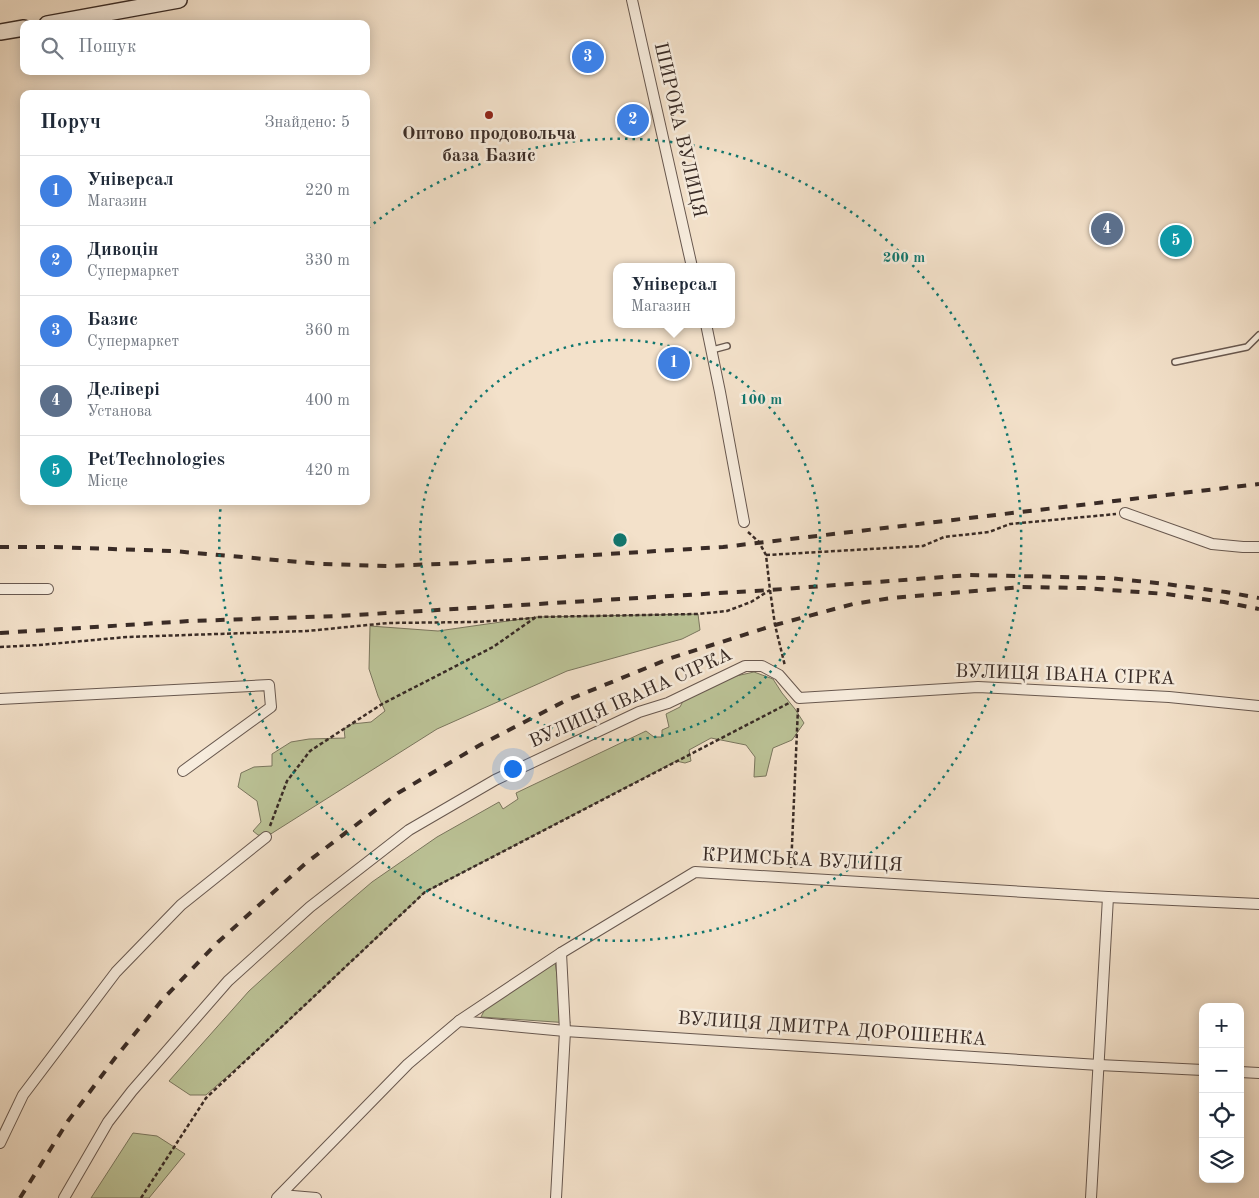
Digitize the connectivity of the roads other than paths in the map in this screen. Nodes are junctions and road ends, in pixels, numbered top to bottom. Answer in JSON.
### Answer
{"nodes":[{"id":1,"x":179,"y":0,"type":"edge"},
{"id":2,"x":632,"y":0,"type":"edge"},
{"id":3,"x":69,"y":20,"type":"edge"},
{"id":4,"x":20,"y":29,"type":"edge"},
{"id":5,"x":0,"y":32,"type":"edge"},
{"id":6,"x":691,"y":263,"type":"edge"},
{"id":7,"x":707,"y":328,"type":"edge"},
{"id":8,"x":1259,"y":335,"type":"edge"},
{"id":9,"x":727,"y":346,"type":"dead end"},
{"id":10,"x":712,"y":350,"type":"junction"},
{"id":11,"x":1175,"y":362,"type":"dead end"},
{"id":12,"x":1125,"y":513,"type":"road end"},
{"id":13,"x":744,"y":522,"type":"dead end"},
{"id":14,"x":1259,"y":547,"type":"edge"},
{"id":15,"x":0,"y":588,"type":"edge"},
{"id":16,"x":48,"y":589,"type":"dead end"},
{"id":17,"x":0,"y":698,"type":"edge"},
{"id":18,"x":1259,"y":706,"type":"edge"},
{"id":19,"x":183,"y":772,"type":"dead end"},
{"id":20,"x":266,"y":837,"type":"road end"},
{"id":21,"x":1108,"y":897,"type":"junction"},
{"id":22,"x":1259,"y":904,"type":"edge"},
{"id":23,"x":561,"y":953,"type":"junction"},
{"id":24,"x":459,"y":1021,"type":"junction"},
{"id":25,"x":565,"y":1031,"type":"junction"},
{"id":26,"x":1099,"y":1065,"type":"junction"},
{"id":27,"x":1199,"y":1070,"type":"edge"},
{"id":28,"x":1244,"y":1072,"type":"edge"},
{"id":29,"x":1259,"y":1073,"type":"edge"},
{"id":30,"x":0,"y":1143,"type":"edge"},
{"id":31,"x":279,"y":1196,"type":"edge"},
{"id":32,"x":64,"y":1198,"type":"edge"},
{"id":33,"x":316,"y":1198,"type":"edge"},
{"id":34,"x":556,"y":1198,"type":"edge"},
{"id":35,"x":1091,"y":1198,"type":"edge"}],
"edges":[{"from":1,"to":3,"type":"main road"},
{"from":2,"to":6,"type":"street","name":"ШИРОКА ВУЛИЦЯ"},
{"from":4,"to":5,"type":"main road"},
{"from":7,"to":10,"type":"street"},
{"from":8,"to":11,"type":"lane"},
{"from":9,"to":10,"type":"lane"},
{"from":10,"to":13,"type":"street"},
{"from":12,"to":14,"type":"street"},
{"from":15,"to":16,"type":"street"},
{"from":17,"to":19,"type":"street"},
{"from":18,"to":32,"type":"street","name":"ВУЛИЦЯ ІВАНА СІРКА"},
{"from":20,"to":30,"type":"street"},
{"from":21,"to":22,"type":"street","name":"КРИМСЬКА ВУЛИЦЯ"},
{"from":21,"to":23,"type":"street","name":"КРИМСЬКА ВУЛИЦЯ"},
{"from":21,"to":26,"type":"street"},
{"from":23,"to":24,"type":"street","name":"КРИМСЬКА ВУЛИЦЯ"},
{"from":23,"to":25,"type":"street"},
{"from":24,"to":25,"type":"street","name":"ВУЛИЦЯ ДМИТРА ДОРОШЕНКА"},
{"from":24,"to":31,"type":"street","name":"КРИМСЬКА ВУЛИЦЯ"},
{"from":25,"to":26,"type":"street","name":"ВУЛИЦЯ ДМИТРА ДОРОШЕНКА"},
{"from":25,"to":34,"type":"street"},
{"from":26,"to":27,"type":"street","name":"ВУЛИЦЯ ДМИТРА ДОРОШЕНКА"},
{"from":26,"to":35,"type":"street"},
{"from":28,"to":29,"type":"street"},
{"from":31,"to":33,"type":"street"}]}
